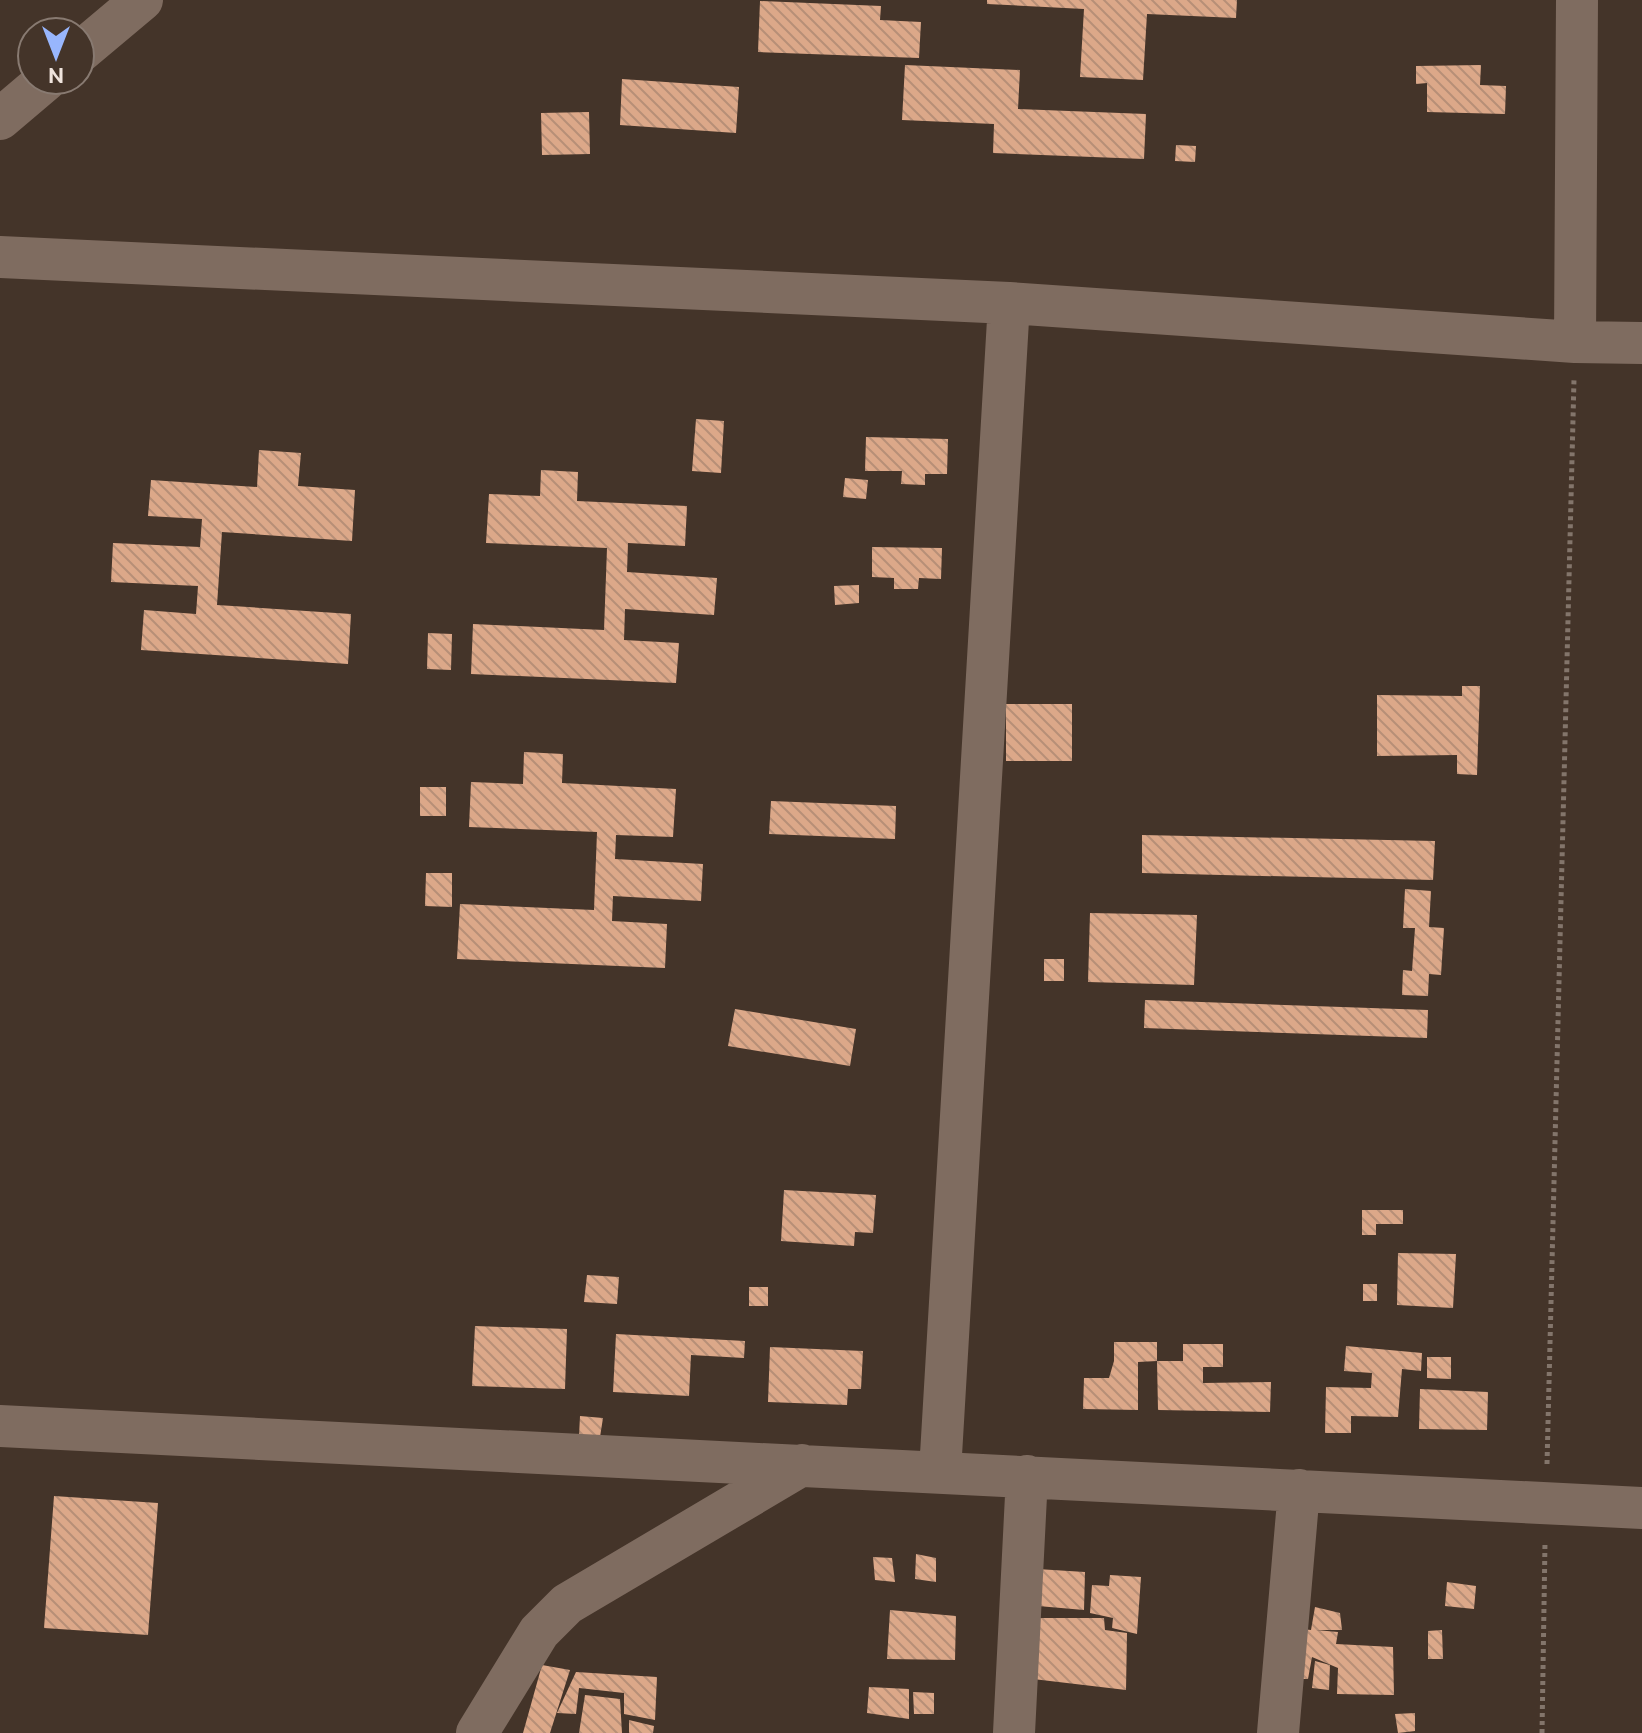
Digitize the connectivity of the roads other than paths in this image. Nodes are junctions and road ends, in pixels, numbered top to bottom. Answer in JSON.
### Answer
{"nodes":[{"id":1,"x":142,"y":0,"type":"edge"},
{"id":2,"x":1577,"y":0,"type":"edge"},
{"id":3,"x":96,"y":39,"type":"edge"},
{"id":4,"x":27,"y":96,"type":"edge"},
{"id":5,"x":0,"y":119,"type":"edge"},
{"id":6,"x":0,"y":257,"type":"edge"},
{"id":7,"x":1009,"y":303,"type":"junction"},
{"id":8,"x":1575,"y":342,"type":"junction"},
{"id":9,"x":1642,"y":343,"type":"edge"},
{"id":10,"x":0,"y":1426,"type":"edge"},
{"id":11,"x":802,"y":1465,"type":"junction"},
{"id":12,"x":940,"y":1472,"type":"junction"},
{"id":13,"x":1027,"y":1476,"type":"junction"},
{"id":14,"x":1299,"y":1490,"type":"junction"},
{"id":15,"x":1642,"y":1508,"type":"edge"},
{"id":16,"x":477,"y":1733,"type":"edge"},
{"id":17,"x":1014,"y":1733,"type":"edge"},
{"id":18,"x":1278,"y":1733,"type":"edge"}],
"edges":[{"from":1,"to":3,"type":"street"},
{"from":2,"to":8,"type":"street"},
{"from":4,"to":5,"type":"street"},
{"from":6,"to":7,"type":"street"},
{"from":7,"to":8,"type":"street"},
{"from":7,"to":12,"type":"street"},
{"from":8,"to":9,"type":"street"},
{"from":10,"to":11,"type":"street"},
{"from":11,"to":12,"type":"street"},
{"from":11,"to":16,"type":"street"},
{"from":12,"to":13,"type":"street"},
{"from":13,"to":14,"type":"street"},
{"from":13,"to":17,"type":"street"},
{"from":14,"to":15,"type":"street"},
{"from":14,"to":18,"type":"street"}]}
